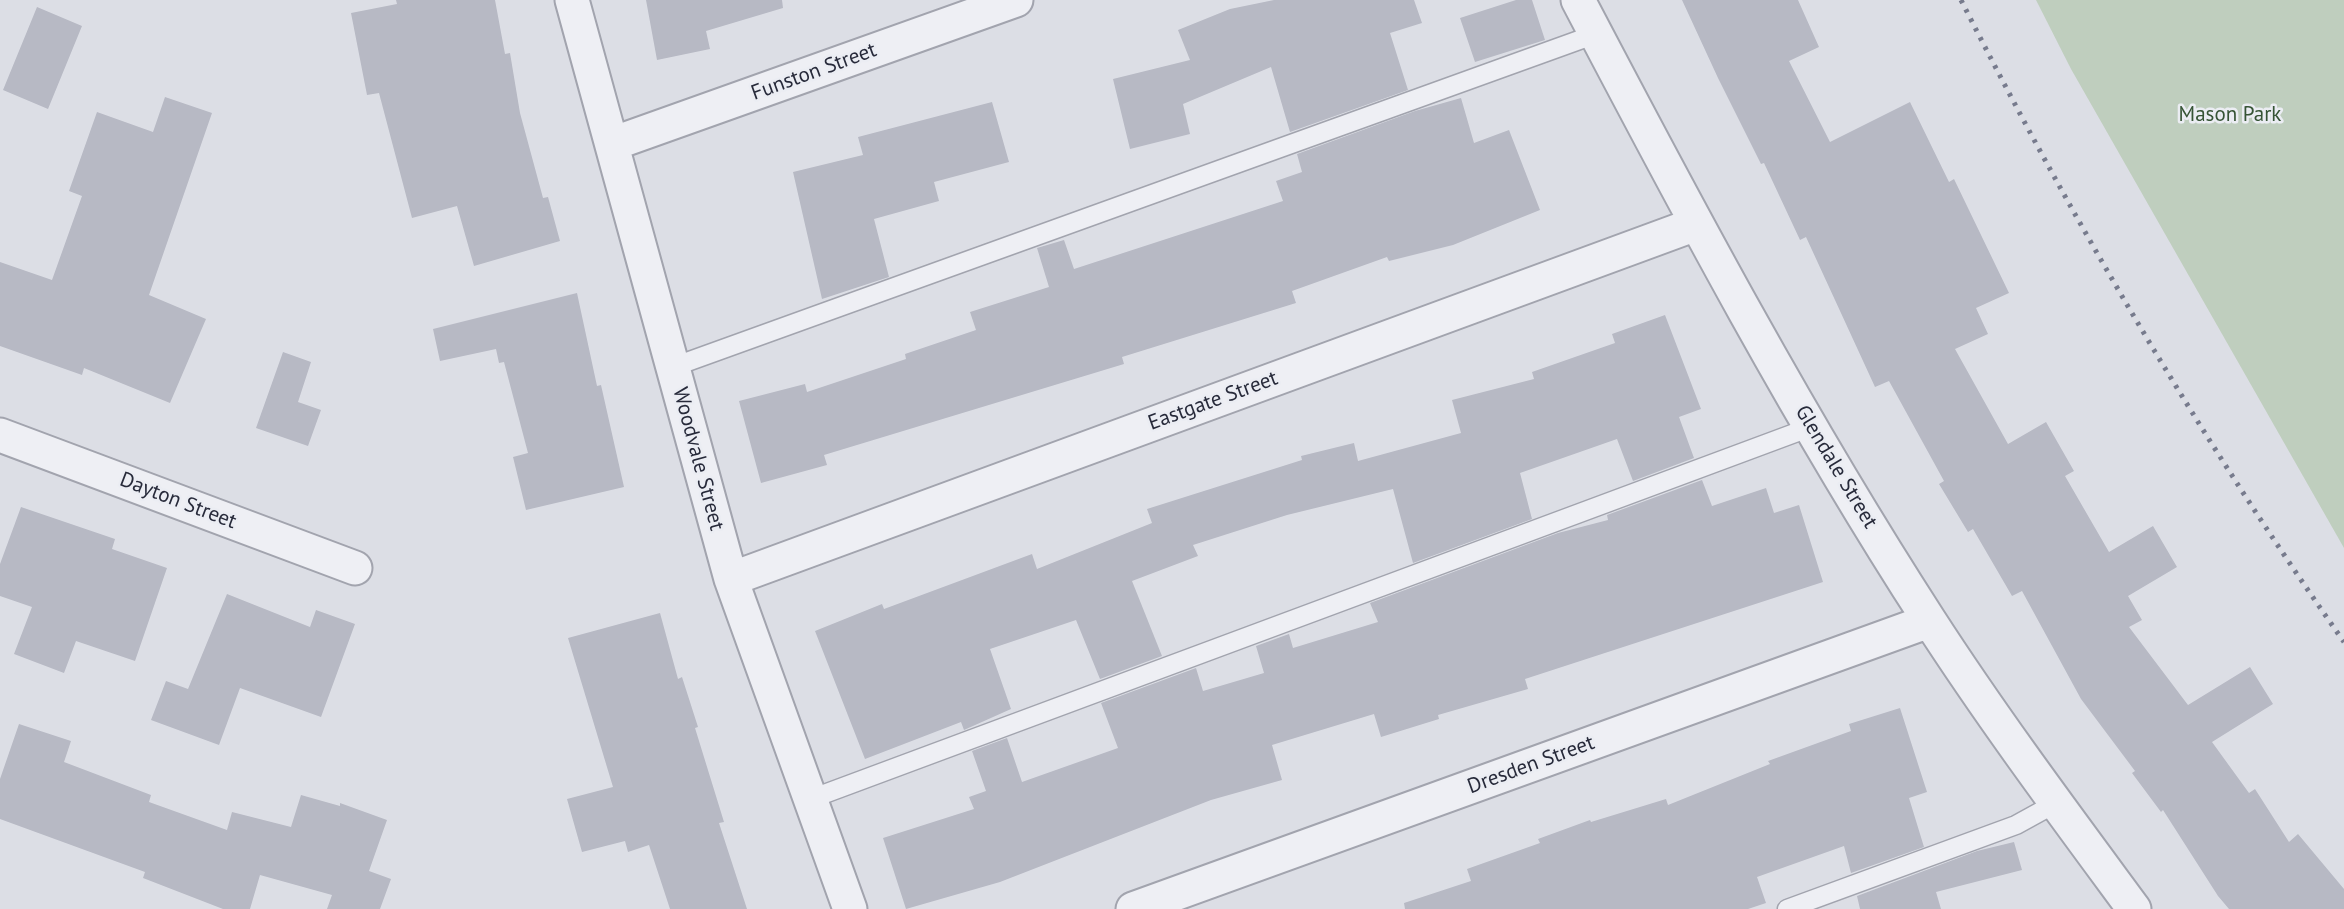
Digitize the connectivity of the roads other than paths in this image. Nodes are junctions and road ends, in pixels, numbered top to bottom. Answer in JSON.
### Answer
{"nodes":[{"id":1,"x":572,"y":0,"type":"edge"},
{"id":2,"x":1016,"y":0,"type":"edge"},
{"id":3,"x":1578,"y":0,"type":"edge"},
{"id":4,"x":1596,"y":34,"type":"junction"},
{"id":5,"x":612,"y":144,"type":"junction"},
{"id":6,"x":1696,"y":224,"type":"junction"},
{"id":7,"x":673,"y":367,"type":"junction"},
{"id":8,"x":1811,"y":427,"type":"junction"},
{"id":9,"x":0,"y":435,"type":"edge"},
{"id":10,"x":355,"y":568,"type":"dead end"},
{"id":11,"x":731,"y":579,"type":"junction"},
{"id":12,"x":1929,"y":621,"type":"junction"},
{"id":13,"x":808,"y":800,"type":"junction"},
{"id":14,"x":2056,"y":803,"type":"junction"},
{"id":15,"x":850,"y":909,"type":"edge"},
{"id":16,"x":1133,"y":909,"type":"edge"},
{"id":17,"x":1787,"y":909,"type":"edge"},
{"id":18,"x":2134,"y":909,"type":"edge"}],
"edges":[{"from":1,"to":5,"type":"street","name":"Woodvale Street"},
{"from":2,"to":5,"type":"street","name":"Funston Street"},
{"from":3,"to":4,"type":"street","name":"Glendale Street"},
{"from":4,"to":6,"type":"street","name":"Glendale Street"},
{"from":4,"to":7,"type":"lane"},
{"from":5,"to":7,"type":"street","name":"Woodvale Street"},
{"from":6,"to":8,"type":"street","name":"Glendale Street"},
{"from":6,"to":11,"type":"street","name":"Eastgate Street"},
{"from":7,"to":11,"type":"street","name":"Woodvale Street"},
{"from":8,"to":12,"type":"street","name":"Glendale Street"},
{"from":8,"to":13,"type":"lane"},
{"from":9,"to":10,"type":"street","name":"Dayton Street"},
{"from":11,"to":13,"type":"street","name":"Woodvale Street"},
{"from":12,"to":14,"type":"street","name":"Glendale Street"},
{"from":12,"to":16,"type":"street","name":"Dresden Street"},
{"from":13,"to":15,"type":"street","name":"Woodvale Street"},
{"from":14,"to":17,"type":"lane"},
{"from":14,"to":18,"type":"street","name":"Glendale Street"}]}
